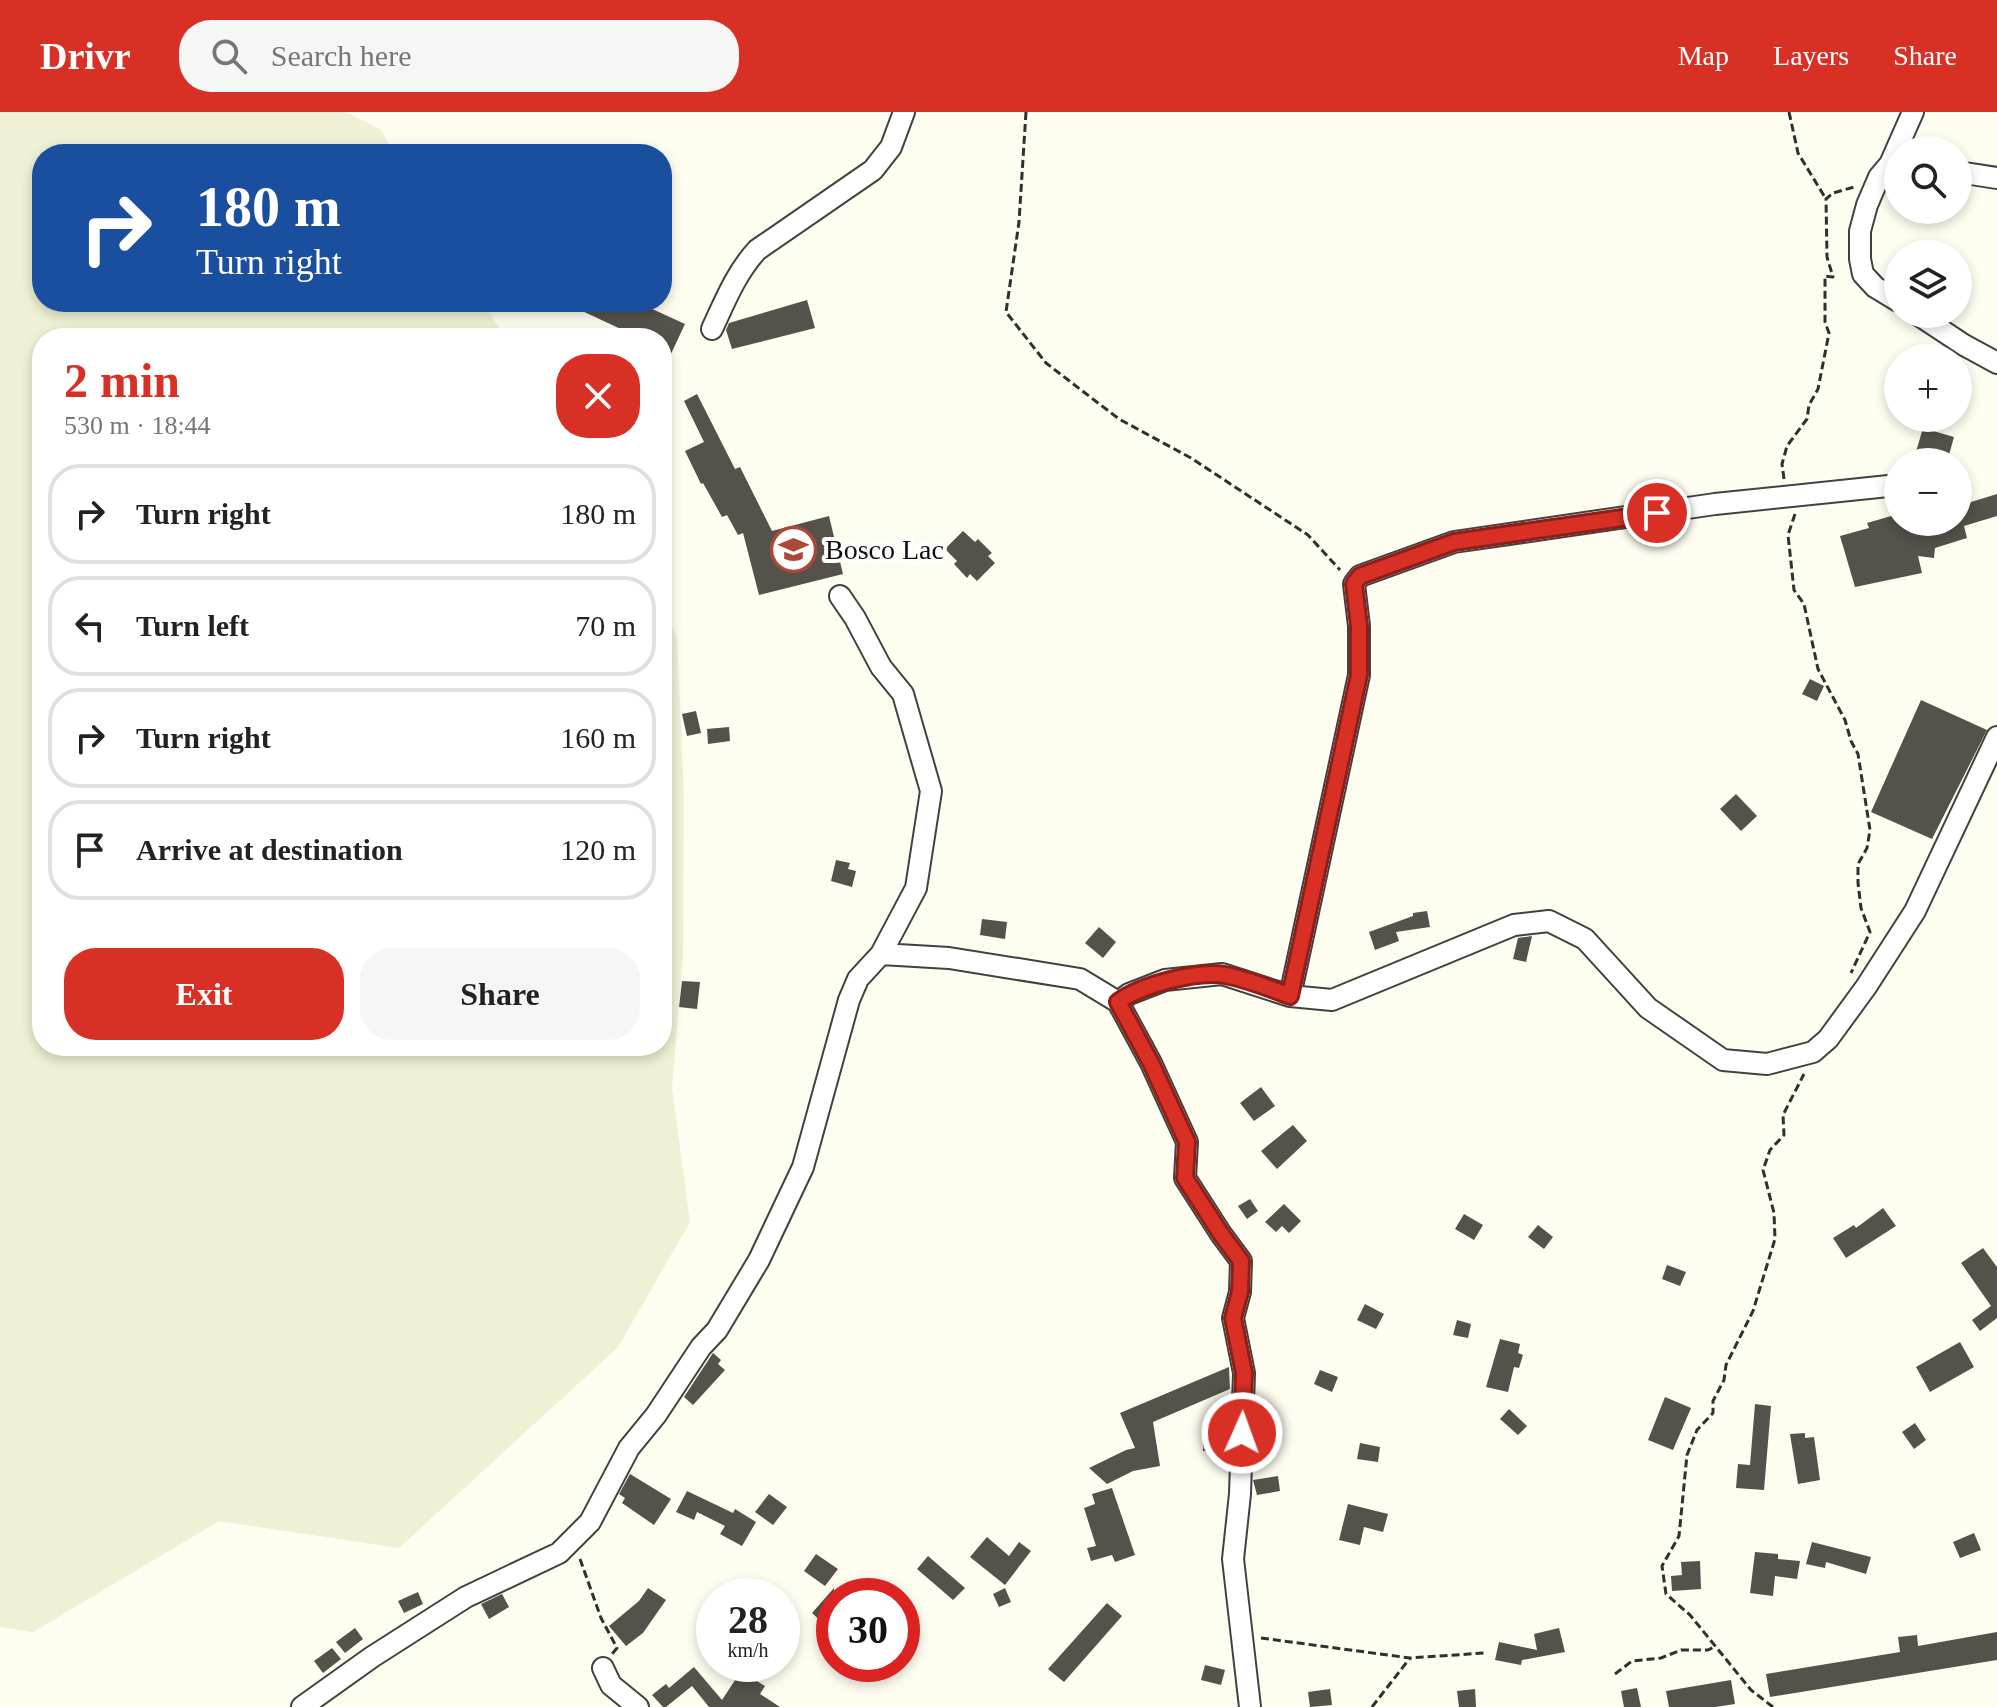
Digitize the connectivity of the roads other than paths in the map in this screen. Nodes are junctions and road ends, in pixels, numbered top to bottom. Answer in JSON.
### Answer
{"nodes":[{"id":1,"x":904,"y":112,"type":"edge"},
{"id":2,"x":1913,"y":112,"type":"edge"},
{"id":3,"x":1905,"y":136,"type":"edge"},
{"id":4,"x":1884,"y":173,"type":"edge"},
{"id":5,"x":1972,"y":174,"type":"edge"},
{"id":6,"x":1997,"y":178,"type":"edge"},
{"id":7,"x":1884,"y":292,"type":"edge"},
{"id":8,"x":1938,"y":328,"type":"edge"},
{"id":9,"x":712,"y":329,"type":"dead end"},
{"id":10,"x":1997,"y":363,"type":"edge"},
{"id":11,"x":1884,"y":486,"type":"edge"},
{"id":12,"x":840,"y":596,"type":"dead end"},
{"id":13,"x":1997,"y":737,"type":"edge"},
{"id":14,"x":881,"y":954,"type":"junction"},
{"id":15,"x":1290,"y":996,"type":"junction"},
{"id":16,"x":1118,"y":1002,"type":"junction"},
{"id":17,"x":603,"y":1668,"type":"road end"},
{"id":18,"x":302,"y":1707,"type":"edge"},
{"id":19,"x":638,"y":1707,"type":"edge"},
{"id":20,"x":1250,"y":1707,"type":"edge"}],
"edges":[{"from":1,"to":9,"type":"street"},
{"from":2,"to":3,"type":"street"},
{"from":4,"to":7,"type":"street"},
{"from":5,"to":6,"type":"street"},
{"from":8,"to":10,"type":"street"},
{"from":11,"to":15,"type":"street"},
{"from":12,"to":14,"type":"street"},
{"from":13,"to":15,"type":"street"},
{"from":14,"to":16,"type":"street"},
{"from":14,"to":18,"type":"street"},
{"from":15,"to":16,"type":"street"},
{"from":16,"to":20,"type":"street"},
{"from":17,"to":19,"type":"street"}]}
